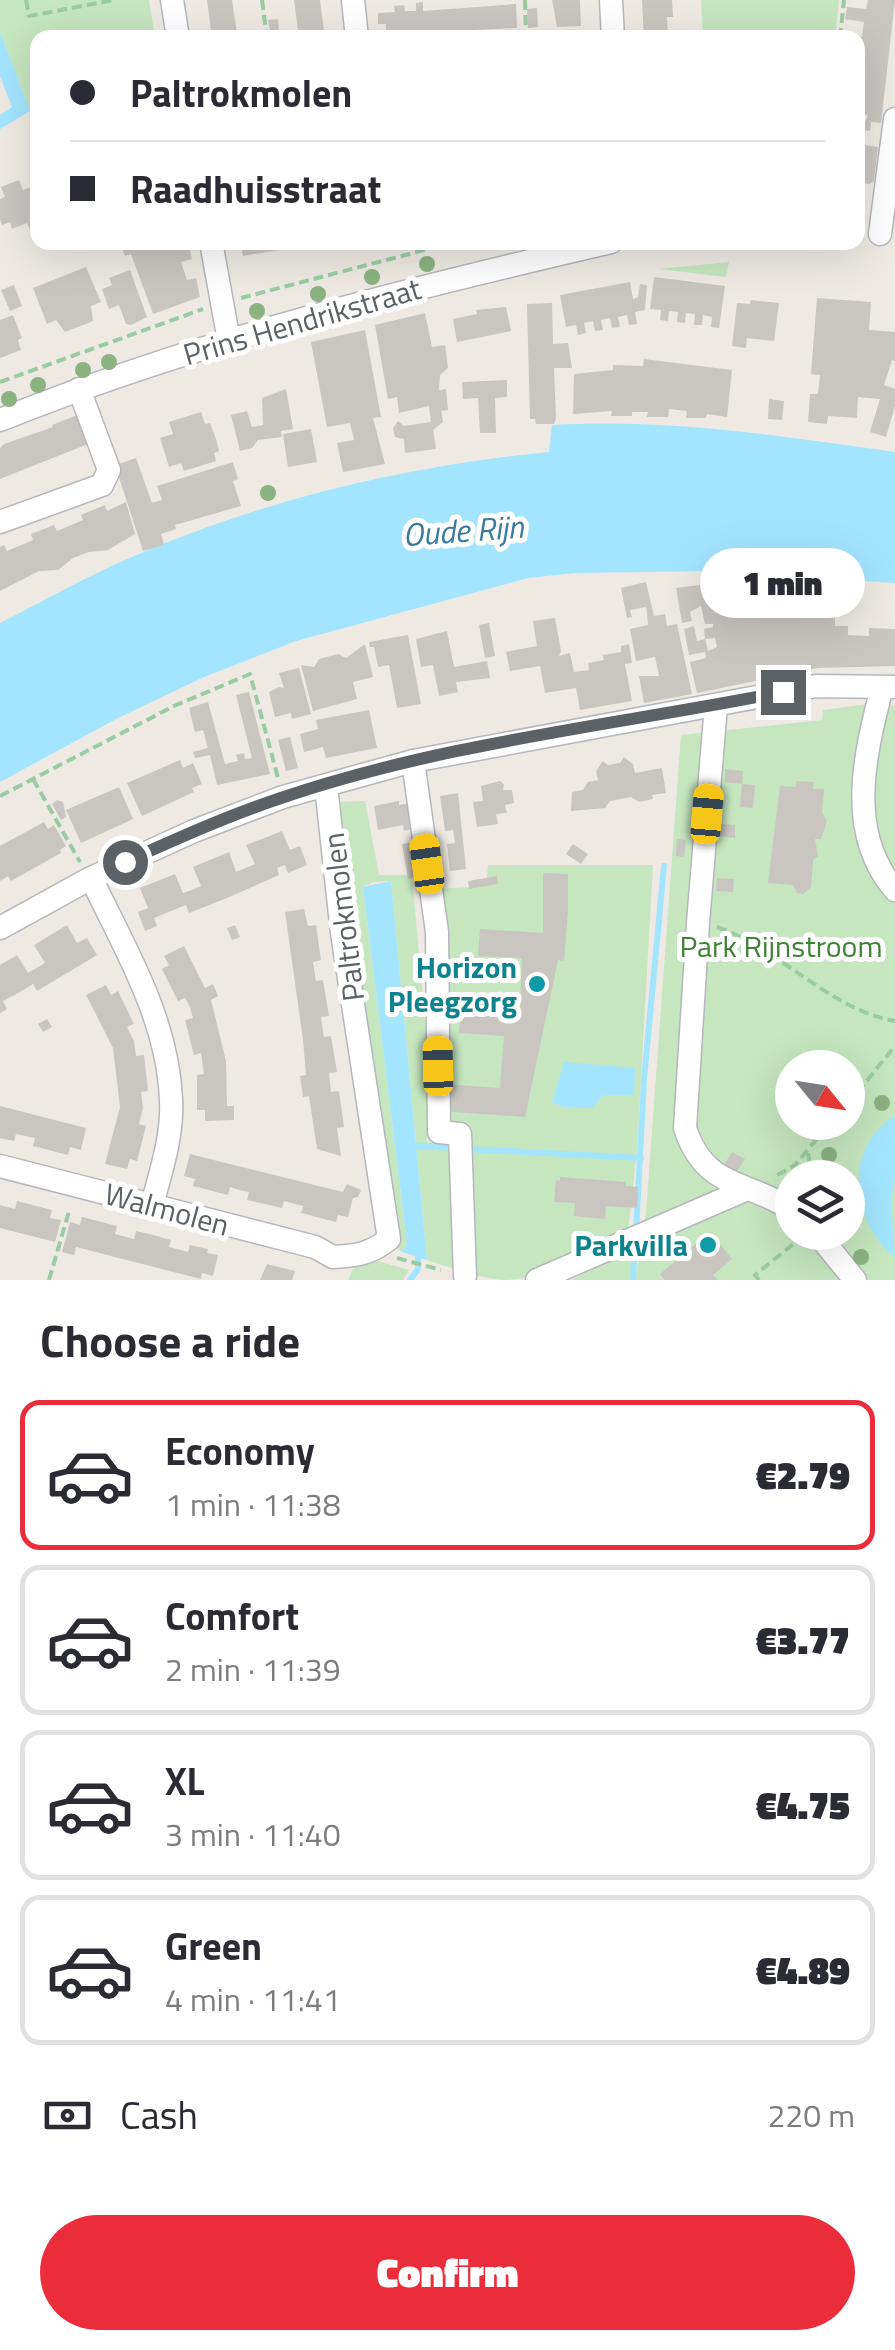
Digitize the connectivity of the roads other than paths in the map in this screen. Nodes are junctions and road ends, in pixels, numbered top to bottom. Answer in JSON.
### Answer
{"nodes":[{"id":1,"x":172,"y":0,"type":"edge"},
{"id":2,"x":353,"y":0,"type":"edge"},
{"id":3,"x":611,"y":0,"type":"edge"},
{"id":4,"x":177,"y":30,"type":"edge"},
{"id":5,"x":356,"y":30,"type":"edge"},
{"id":6,"x":613,"y":30,"type":"edge"},
{"id":7,"x":895,"y":119,"type":"edge"},
{"id":8,"x":878,"y":235,"type":"edge"},
{"id":9,"x":212,"y":250,"type":"edge"},
{"id":10,"x":577,"y":250,"type":"edge"},
{"id":11,"x":229,"y":341,"type":"junction"},
{"id":12,"x":79,"y":389,"type":"junction"},
{"id":13,"x":0,"y":420,"type":"edge"},
{"id":14,"x":0,"y":522,"type":"edge"},
{"id":15,"x":888,"y":687,"type":"edge"},
{"id":16,"x":716,"y":705,"type":"junction"},
{"id":17,"x":413,"y":762,"type":"junction"},
{"id":18,"x":326,"y":786,"type":"junction"},
{"id":19,"x":90,"y":878,"type":"junction"},
{"id":20,"x":895,"y":890,"type":"edge"},
{"id":21,"x":0,"y":928,"type":"edge"},
{"id":22,"x":0,"y":1166,"type":"edge"},
{"id":23,"x":745,"y":1190,"type":"junction"},
{"id":24,"x":775,"y":1199,"type":"edge"},
{"id":25,"x":152,"y":1205,"type":"junction"},
{"id":26,"x":831,"y":1250,"type":"edge"},
{"id":27,"x":331,"y":1268,"type":"edge"},
{"id":28,"x":458,"y":1274,"type":"road end"},
{"id":29,"x":537,"y":1280,"type":"edge"},
{"id":30,"x":855,"y":1280,"type":"edge"}],
"edges":[{"from":1,"to":4,"type":"street"},
{"from":2,"to":5,"type":"street"},
{"from":3,"to":6,"type":"street"},
{"from":7,"to":8,"type":"street"},
{"from":9,"to":11,"type":"street"},
{"from":10,"to":11,"type":"street","name":"Prins Hendrikstraat"},
{"from":11,"to":12,"type":"street","name":"Prins Hendrikstraat"},
{"from":12,"to":13,"type":"street","name":"Prins Hendrikstraat"},
{"from":12,"to":14,"type":"street"},
{"from":15,"to":16,"type":"street"},
{"from":15,"to":20,"type":"street"},
{"from":16,"to":17,"type":"street"},
{"from":16,"to":23,"type":"street"},
{"from":17,"to":18,"type":"street"},
{"from":17,"to":28,"type":"street"},
{"from":18,"to":19,"type":"street","name":"Paltrokmolen"},
{"from":18,"to":27,"type":"street","name":"Paltrokmolen"},
{"from":19,"to":21,"type":"street","name":"Paltrokmolen"},
{"from":19,"to":25,"type":"street"},
{"from":22,"to":25,"type":"street","name":"Walmolen"},
{"from":23,"to":24,"type":"street"},
{"from":23,"to":29,"type":"street"},
{"from":25,"to":27,"type":"street","name":"Walmolen"},
{"from":26,"to":30,"type":"street"}]}
